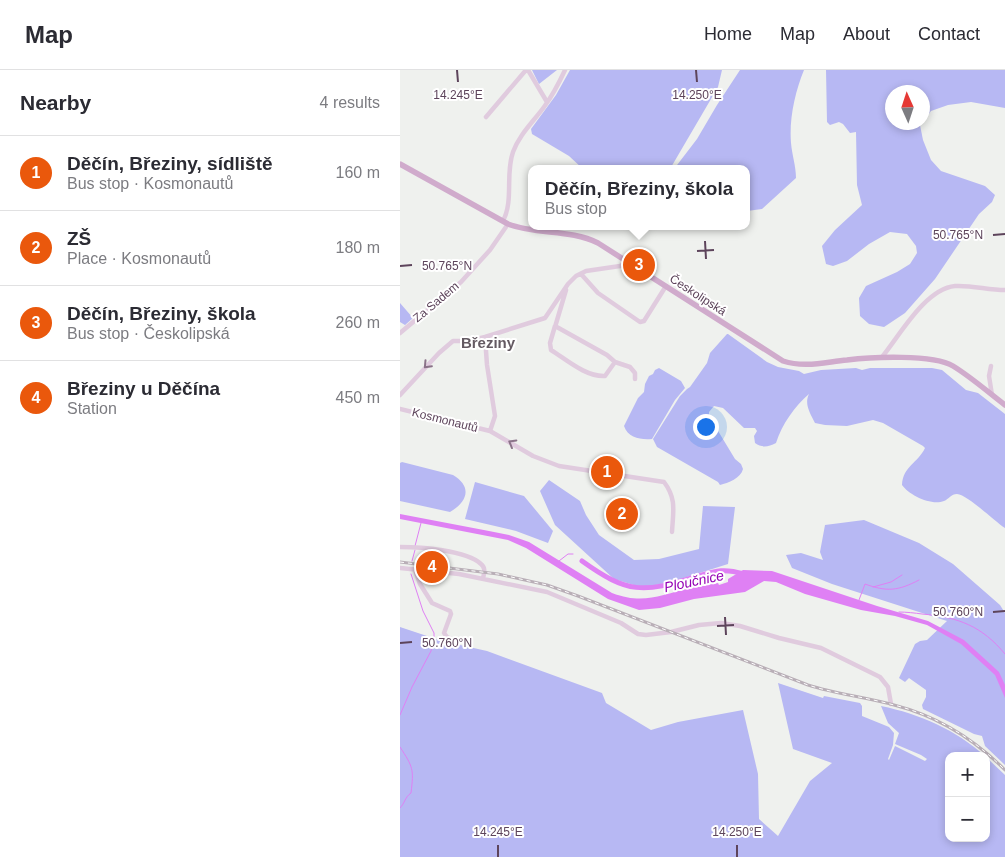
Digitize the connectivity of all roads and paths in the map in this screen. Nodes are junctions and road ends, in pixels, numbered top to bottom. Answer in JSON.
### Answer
{"nodes":[{"id":1,"x":527,"y":70,"type":"edge"},
{"id":2,"x":565,"y":70,"type":"edge"},
{"id":3,"x":547,"y":102,"type":"junction"},
{"id":4,"x":486,"y":117,"type":"dead end"},
{"id":5,"x":400,"y":164,"type":"edge"},
{"id":6,"x":505,"y":223,"type":"junction"},
{"id":7,"x":528,"y":229,"type":"edge"},
{"id":8,"x":534,"y":230,"type":"edge"},
{"id":9,"x":628,"y":262,"type":"junction"},
{"id":10,"x":580,"y":274,"type":"junction"},
{"id":11,"x":568,"y":284,"type":"junction"},
{"id":12,"x":666,"y":286,"type":"junction"},
{"id":13,"x":1005,"y":290,"type":"edge"},
{"id":14,"x":555,"y":326,"type":"junction"},
{"id":15,"x":400,"y":333,"type":"edge"},
{"id":16,"x":485,"y":337,"type":"junction"},
{"id":17,"x":882,"y":357,"type":"junction"},
{"id":18,"x":615,"y":362,"type":"junction"},
{"id":19,"x":991,"y":366,"type":"dead end"},
{"id":20,"x":635,"y":379,"type":"dead end"},
{"id":21,"x":400,"y":395,"type":"edge"},
{"id":22,"x":992,"y":395,"type":"junction"},
{"id":23,"x":1005,"y":405,"type":"edge"},
{"id":24,"x":400,"y":409,"type":"edge"},
{"id":25,"x":490,"y":431,"type":"junction"},
{"id":26,"x":672,"y":532,"type":"dead end"},
{"id":27,"x":400,"y":547,"type":"edge"},
{"id":28,"x":400,"y":568,"type":"edge"},
{"id":29,"x":415,"y":570,"type":"junction"},
{"id":30,"x":483,"y":579,"type":"junction"},
{"id":31,"x":457,"y":642,"type":"dead end"},
{"id":32,"x":892,"y":704,"type":"dead end"}],
"edges":[{"from":1,"to":3,"type":"street"},
{"from":1,"to":4,"type":"street"},
{"from":2,"to":3,"type":"street"},
{"from":3,"to":6,"type":"street"},
{"from":5,"to":6,"type":"main road","name":"Českolipská"},
{"from":6,"to":7,"type":"main road","name":"Českolipská"},
{"from":6,"to":15,"type":"street","name":"Za Sadem"},
{"from":8,"to":9,"type":"main road","name":"Českolipská"},
{"from":9,"to":10,"type":"street"},
{"from":9,"to":12,"type":"main road","name":"Českolipská"},
{"from":10,"to":11,"type":"street"},
{"from":10,"to":12,"type":"street"},
{"from":11,"to":14,"type":"street"},
{"from":11,"to":16,"type":"street"},
{"from":12,"to":17,"type":"main road","name":"Českolipská"},
{"from":13,"to":17,"type":"street"},
{"from":14,"to":18,"type":"street"},
{"from":14,"to":18,"type":"street"},
{"from":16,"to":21,"type":"street","one_way":true},
{"from":16,"to":25,"type":"street","name":"Kosmonautů"},
{"from":17,"to":22,"type":"main road","name":"Českolipská"},
{"from":18,"to":20,"type":"street"},
{"from":19,"to":22,"type":"street"},
{"from":22,"to":23,"type":"main road","name":"Českolipská"},
{"from":24,"to":25,"type":"street","name":"Kosmonautů"},
{"from":26,"to":25,"type":"street","name":"Kosmonautů","one_way":true},
{"from":27,"to":30,"type":"street"},
{"from":28,"to":29,"type":"street"},
{"from":29,"to":30,"type":"street"},
{"from":29,"to":31,"type":"street"},
{"from":30,"to":32,"type":"street"}]}
